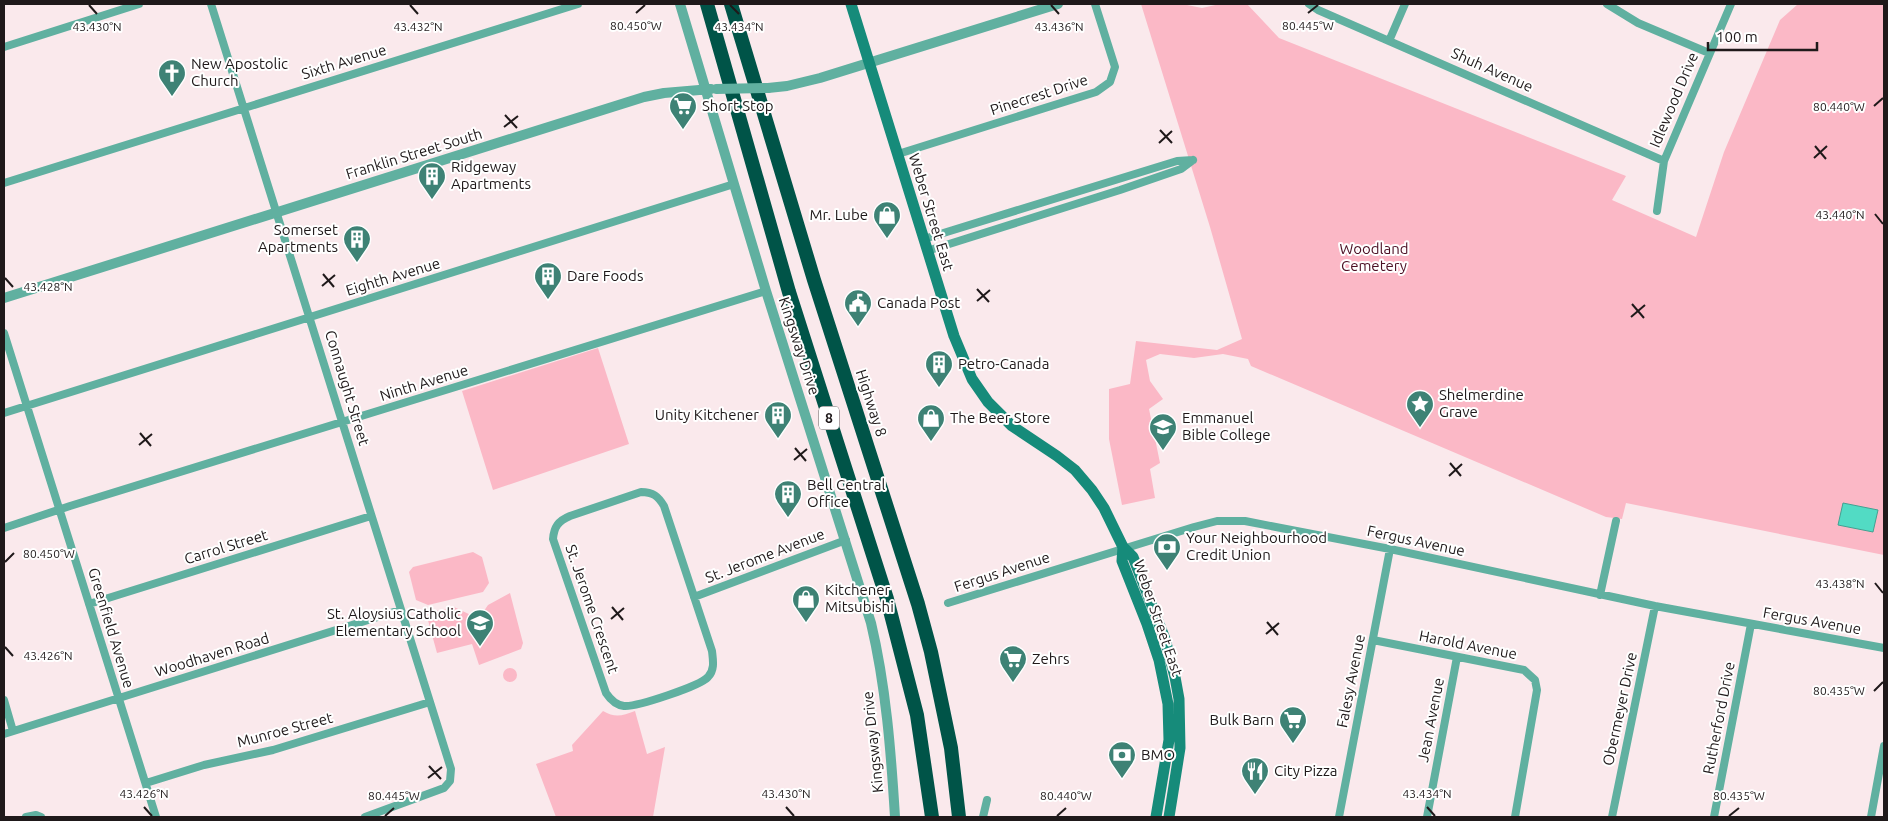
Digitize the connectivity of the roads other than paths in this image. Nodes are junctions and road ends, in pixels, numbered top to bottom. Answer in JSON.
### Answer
{"nodes":[{"id":1,"x":139,"y":4,"type":"edge"},
{"id":2,"x":211,"y":4,"type":"edge"},
{"id":3,"x":578,"y":4,"type":"edge"},
{"id":4,"x":680,"y":4,"type":"edge"},
{"id":5,"x":708,"y":4,"type":"edge"},
{"id":6,"x":731,"y":4,"type":"edge"},
{"id":7,"x":851,"y":4,"type":"edge"},
{"id":8,"x":1057,"y":4,"type":"edge"},
{"id":9,"x":1095,"y":4,"type":"edge"},
{"id":10,"x":1310,"y":4,"type":"edge"},
{"id":11,"x":1406,"y":4,"type":"edge"},
{"id":12,"x":1607,"y":4,"type":"edge"},
{"id":13,"x":1730,"y":4,"type":"edge"},
{"id":14,"x":1389,"y":41,"type":"junction"},
{"id":15,"x":4,"y":47,"type":"edge"},
{"id":16,"x":1709,"y":53,"type":"junction"},
{"id":17,"x":869,"y":64,"type":"junction"},
{"id":18,"x":711,"y":89,"type":"junction"},
{"id":19,"x":245,"y":108,"type":"junction"},
{"id":20,"x":898,"y":154,"type":"junction"},
{"id":21,"x":1664,"y":161,"type":"junction"},
{"id":22,"x":4,"y":183,"type":"edge"},
{"id":23,"x":734,"y":184,"type":"junction"},
{"id":24,"x":1101,"y":184,"type":"junction"},
{"id":25,"x":1105,"y":195,"type":"junction"},
{"id":26,"x":1657,"y":211,"type":"dead end"},
{"id":27,"x":277,"y":212,"type":"junction"},
{"id":28,"x":1002,"y":214,"type":"junction"},
{"id":29,"x":1006,"y":225,"type":"junction"},
{"id":30,"x":924,"y":238,"type":"junction"},
{"id":31,"x":927,"y":251,"type":"junction"},
{"id":32,"x":766,"y":291,"type":"junction"},
{"id":33,"x":4,"y":298,"type":"edge"},
{"id":34,"x":310,"y":317,"type":"junction"},
{"id":35,"x":4,"y":333,"type":"edge"},
{"id":36,"x":27,"y":406,"type":"junction"},
{"id":37,"x":4,"y":413,"type":"edge"},
{"id":38,"x":343,"y":422,"type":"junction"},
{"id":39,"x":60,"y":510,"type":"junction"},
{"id":40,"x":371,"y":516,"type":"junction"},
{"id":41,"x":1616,"y":521,"type":"dead end"},
{"id":42,"x":4,"y":528,"type":"edge"},
{"id":43,"x":846,"y":540,"type":"junction"},
{"id":44,"x":1123,"y":548,"type":"junction"},
{"id":45,"x":1390,"y":549,"type":"junction"},
{"id":46,"x":1600,"y":595,"type":"junction"},
{"id":47,"x":694,"y":597,"type":"junction"},
{"id":48,"x":948,"y":603,"type":"dead end"},
{"id":49,"x":89,"y":604,"type":"junction"},
{"id":50,"x":1655,"y":606,"type":"junction"},
{"id":51,"x":400,"y":610,"type":"junction"},
{"id":52,"x":1751,"y":624,"type":"junction"},
{"id":53,"x":1373,"y":640,"type":"junction"},
{"id":54,"x":1884,"y":648,"type":"edge"},
{"id":55,"x":1457,"y":657,"type":"junction"},
{"id":56,"x":119,"y":698,"type":"junction"},
{"id":57,"x":4,"y":700,"type":"edge"},
{"id":58,"x":430,"y":702,"type":"junction"},
{"id":59,"x":13,"y":731,"type":"junction"},
{"id":60,"x":4,"y":734,"type":"edge"},
{"id":61,"x":1884,"y":746,"type":"edge"},
{"id":62,"x":146,"y":783,"type":"junction"},
{"id":63,"x":987,"y":800,"type":"dead end"},
{"id":64,"x":26,"y":817,"type":"edge"},
{"id":65,"x":41,"y":817,"type":"edge"},
{"id":66,"x":156,"y":817,"type":"edge"},
{"id":67,"x":365,"y":817,"type":"edge"},
{"id":68,"x":896,"y":817,"type":"edge"},
{"id":69,"x":932,"y":817,"type":"edge"},
{"id":70,"x":959,"y":817,"type":"edge"},
{"id":71,"x":984,"y":817,"type":"edge"},
{"id":72,"x":1156,"y":817,"type":"edge"},
{"id":73,"x":1169,"y":817,"type":"edge"},
{"id":74,"x":1338,"y":817,"type":"edge"},
{"id":75,"x":1427,"y":817,"type":"edge"},
{"id":76,"x":1515,"y":817,"type":"edge"},
{"id":77,"x":1612,"y":817,"type":"edge"},
{"id":78,"x":1714,"y":817,"type":"edge"},
{"id":79,"x":1871,"y":817,"type":"edge"}],
"edges":[{"from":1,"to":15,"type":"street"},
{"from":2,"to":19,"type":"street","name":"Connaught Street"},
{"from":3,"to":19,"type":"street","name":"Sixth Avenue"},
{"from":4,"to":18,"type":"street","name":"Kingsway Drive"},
{"from":5,"to":69,"type":"highway","number":"8"},
{"from":6,"to":70,"type":"highway","name":"Highway 8","number":"8"},
{"from":7,"to":17,"type":"main road","name":"Weber Street East"},
{"from":8,"to":17,"type":"street","name":"Franklin Street South"},
{"from":9,"to":20,"type":"street","name":"Pinecrest Drive"},
{"from":10,"to":14,"type":"street","name":"Shuh Avenue"},
{"from":11,"to":14,"type":"street"},
{"from":12,"to":16,"type":"street"},
{"from":13,"to":16,"type":"street","name":"Idlewood Drive"},
{"from":14,"to":21,"type":"street","name":"Shuh Avenue"},
{"from":16,"to":21,"type":"street","name":"Idlewood Drive"},
{"from":17,"to":18,"type":"street","name":"Franklin Street South","bridge":true},
{"from":17,"to":20,"type":"main road","name":"Weber Street East"},
{"from":18,"to":23,"type":"street","name":"Kingsway Drive"},
{"from":18,"to":27,"type":"street","name":"Franklin Street South"},
{"from":19,"to":22,"type":"street","name":"Sixth Avenue"},
{"from":19,"to":27,"type":"street","name":"Connaught Street"},
{"from":20,"to":30,"type":"main road","name":"Weber Street East"},
{"from":21,"to":26,"type":"street","name":"Idlewood Drive"},
{"from":23,"to":32,"type":"street","name":"Kingsway Drive"},
{"from":23,"to":34,"type":"street","name":"Eighth Avenue"},
{"from":24,"to":25,"type":"street"},
{"from":24,"to":25,"type":"street"},
{"from":24,"to":28,"type":"street"},
{"from":25,"to":29,"type":"street"},
{"from":27,"to":33,"type":"street","name":"Franklin Street South"},
{"from":27,"to":34,"type":"street","name":"Connaught Street"},
{"from":28,"to":29,"type":"street"},
{"from":28,"to":30,"type":"street"},
{"from":29,"to":31,"type":"street"},
{"from":30,"to":31,"type":"main road","name":"Weber Street East"},
{"from":31,"to":44,"type":"main road","name":"Weber Street East"},
{"from":32,"to":38,"type":"street","name":"Ninth Avenue"},
{"from":32,"to":43,"type":"street","name":"Kingsway Drive"},
{"from":34,"to":36,"type":"street","name":"Eighth Avenue"},
{"from":34,"to":38,"type":"street","name":"Connaught Street"},
{"from":35,"to":36,"type":"street","name":"Greenfield Avenue"},
{"from":36,"to":37,"type":"street","name":"Eighth Avenue"},
{"from":36,"to":39,"type":"street","name":"Greenfield Avenue"},
{"from":38,"to":39,"type":"street","name":"Ninth Avenue"},
{"from":38,"to":40,"type":"street","name":"Connaught Street"},
{"from":39,"to":42,"type":"street","name":"Ninth Avenue"},
{"from":39,"to":49,"type":"street","name":"Greenfield Avenue"},
{"from":40,"to":49,"type":"street","name":"Carrol Street"},
{"from":40,"to":51,"type":"street","name":"Connaught Street"},
{"from":41,"to":46,"type":"street"},
{"from":43,"to":47,"type":"street","name":"St. Jerome Avenue"},
{"from":43,"to":68,"type":"street","name":"Kingsway Drive"},
{"from":44,"to":45,"type":"street","name":"Fergus Avenue"},
{"from":44,"to":48,"type":"street","name":"Fergus Avenue"},
{"from":44,"to":72,"type":"main road","name":"Weber Street East"},
{"from":44,"to":73,"type":"main road","name":"Weber Street East"},
{"from":45,"to":46,"type":"street","name":"Fergus Avenue"},
{"from":45,"to":53,"type":"street","name":"Falesy Avenue"},
{"from":46,"to":50,"type":"street","name":"Fergus Avenue"},
{"from":47,"to":47,"type":"street","name":"St. Jerome Crescent"},
{"from":49,"to":56,"type":"street","name":"Greenfield Avenue"},
{"from":50,"to":52,"type":"street","name":"Fergus Avenue"},
{"from":50,"to":77,"type":"street","name":"Obermeyer Drive"},
{"from":51,"to":56,"type":"street","name":"Woodhaven Road"},
{"from":51,"to":58,"type":"street","name":"Connaught Street"},
{"from":52,"to":54,"type":"street","name":"Fergus Avenue"},
{"from":52,"to":78,"type":"street","name":"Rutherford Drive"},
{"from":53,"to":55,"type":"street","name":"Harold Avenue"},
{"from":53,"to":74,"type":"street","name":"Falesy Avenue"},
{"from":55,"to":75,"type":"street","name":"Jean Avenue"},
{"from":55,"to":76,"type":"street","name":"Harold Avenue"},
{"from":56,"to":59,"type":"street","name":"Woodhaven Road"},
{"from":56,"to":62,"type":"street","name":"Greenfield Avenue"},
{"from":57,"to":59,"type":"street"},
{"from":58,"to":62,"type":"street","name":"Munroe Street"},
{"from":58,"to":67,"type":"street","name":"Connaught Street"},
{"from":59,"to":60,"type":"street","name":"Woodhaven Road"},
{"from":61,"to":79,"type":"street"},
{"from":62,"to":66,"type":"street","name":"Greenfield Avenue"},
{"from":63,"to":71,"type":"street"},
{"from":64,"to":65,"type":"street"}]}
